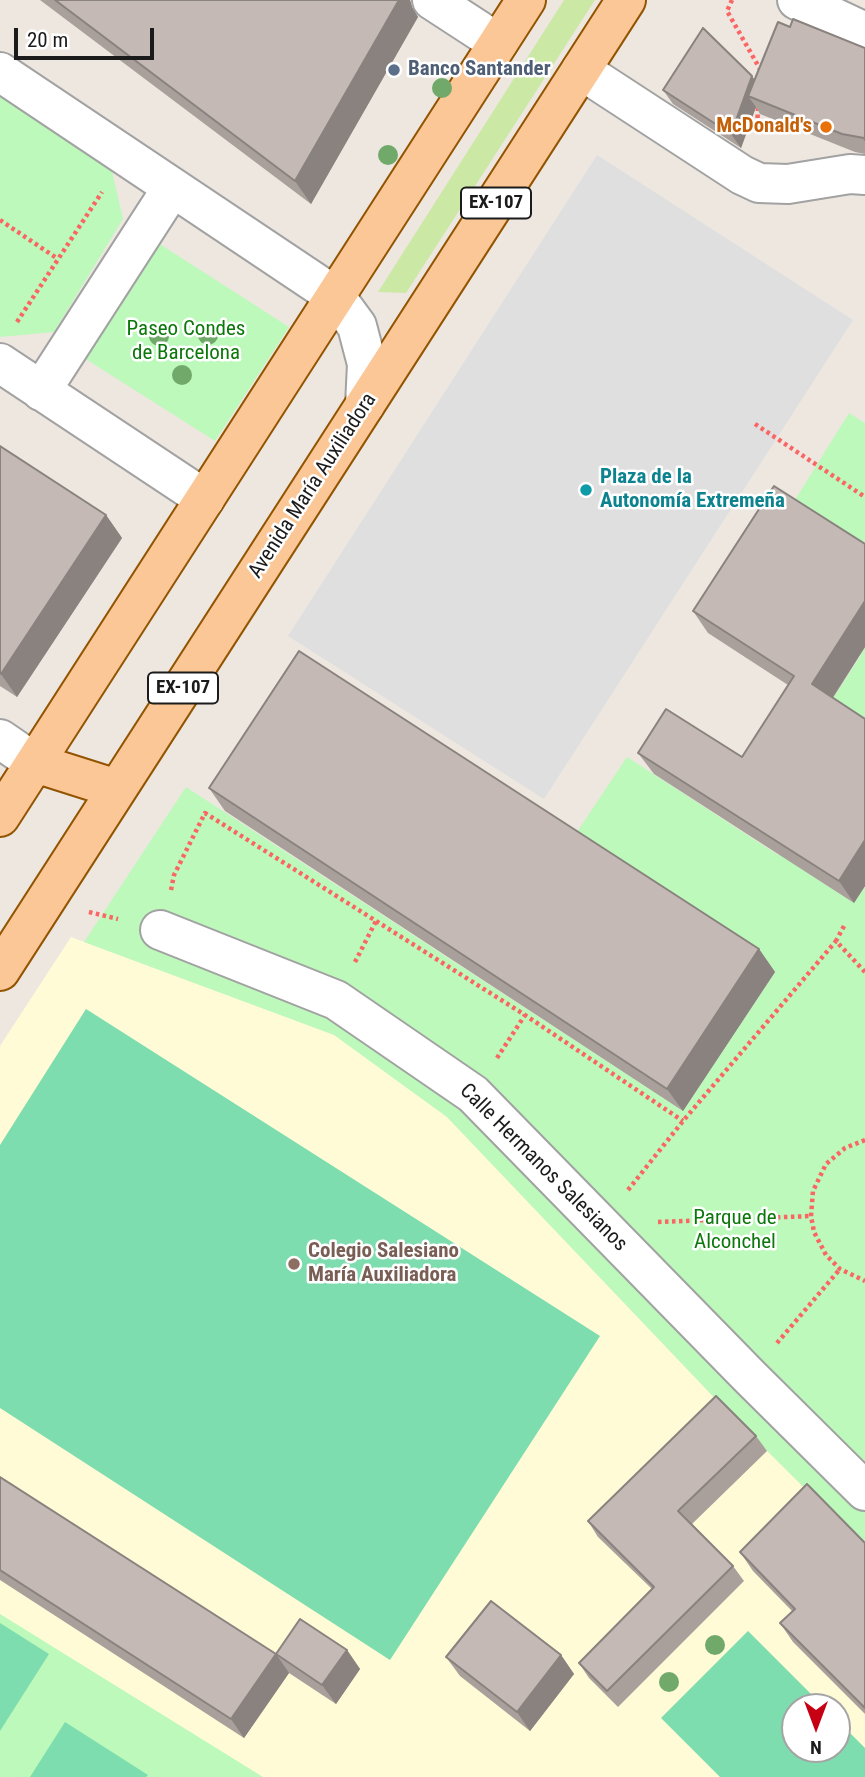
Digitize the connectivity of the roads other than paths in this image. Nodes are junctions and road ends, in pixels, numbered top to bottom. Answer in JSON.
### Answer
{"nodes":[{"id":1,"x":432,"y":0,"type":"edge"},
{"id":2,"x":526,"y":0,"type":"edge"},
{"id":3,"x":626,"y":0,"type":"edge"},
{"id":4,"x":797,"y":0,"type":"edge"},
{"id":5,"x":865,"y":32,"type":"edge"},
{"id":6,"x":498,"y":43,"type":"junction"},
{"id":7,"x":581,"y":70,"type":"junction"},
{"id":8,"x":0,"y":72,"type":"edge"},
{"id":9,"x":865,"y":175,"type":"edge"},
{"id":10,"x":172,"y":188,"type":"junction"},
{"id":11,"x":335,"y":296,"type":"junction"},
{"id":12,"x":0,"y":363,"type":"edge"},
{"id":13,"x":41,"y":391,"type":"junction"},
{"id":14,"x":365,"y":405,"type":"junction"},
{"id":15,"x":205,"y":499,"type":"junction"},
{"id":16,"x":0,"y":739,"type":"edge"},
{"id":17,"x":35,"y":763,"type":"junction"},
{"id":18,"x":117,"y":789,"type":"junction"},
{"id":19,"x":0,"y":817,"type":"edge"},
{"id":20,"x":160,"y":930,"type":"road end"},
{"id":21,"x":0,"y":971,"type":"edge"},
{"id":22,"x":865,"y":1491,"type":"edge"}],
"edges":[{"from":1,"to":6,"type":"street"},
{"from":2,"to":6,"type":"main road"},
{"from":3,"to":7,"type":"main road","name":"Avenida María Auxiliadora","number":"EX-107"},
{"from":4,"to":5,"type":"street"},
{"from":6,"to":11,"type":"main road"},
{"from":7,"to":9,"type":"street"},
{"from":7,"to":14,"type":"main road","name":"Avenida María Auxiliadora","number":"EX-107"},
{"from":8,"to":10,"type":"street"},
{"from":10,"to":11,"type":"street"},
{"from":10,"to":13,"type":"street"},
{"from":11,"to":14,"type":"street"},
{"from":11,"to":15,"type":"main road"},
{"from":12,"to":13,"type":"street"},
{"from":13,"to":15,"type":"street"},
{"from":14,"to":18,"type":"main road","name":"Avenida María Auxiliadora","number":"EX-107"},
{"from":15,"to":17,"type":"main road"},
{"from":16,"to":17,"type":"street"},
{"from":17,"to":18,"type":"main road"},
{"from":17,"to":19,"type":"main road"},
{"from":18,"to":21,"type":"main road","name":"Avenida María Auxiliadora","number":"EX-107"},
{"from":20,"to":22,"type":"street","name":"Calle Hermanos Salesianos"}]}
